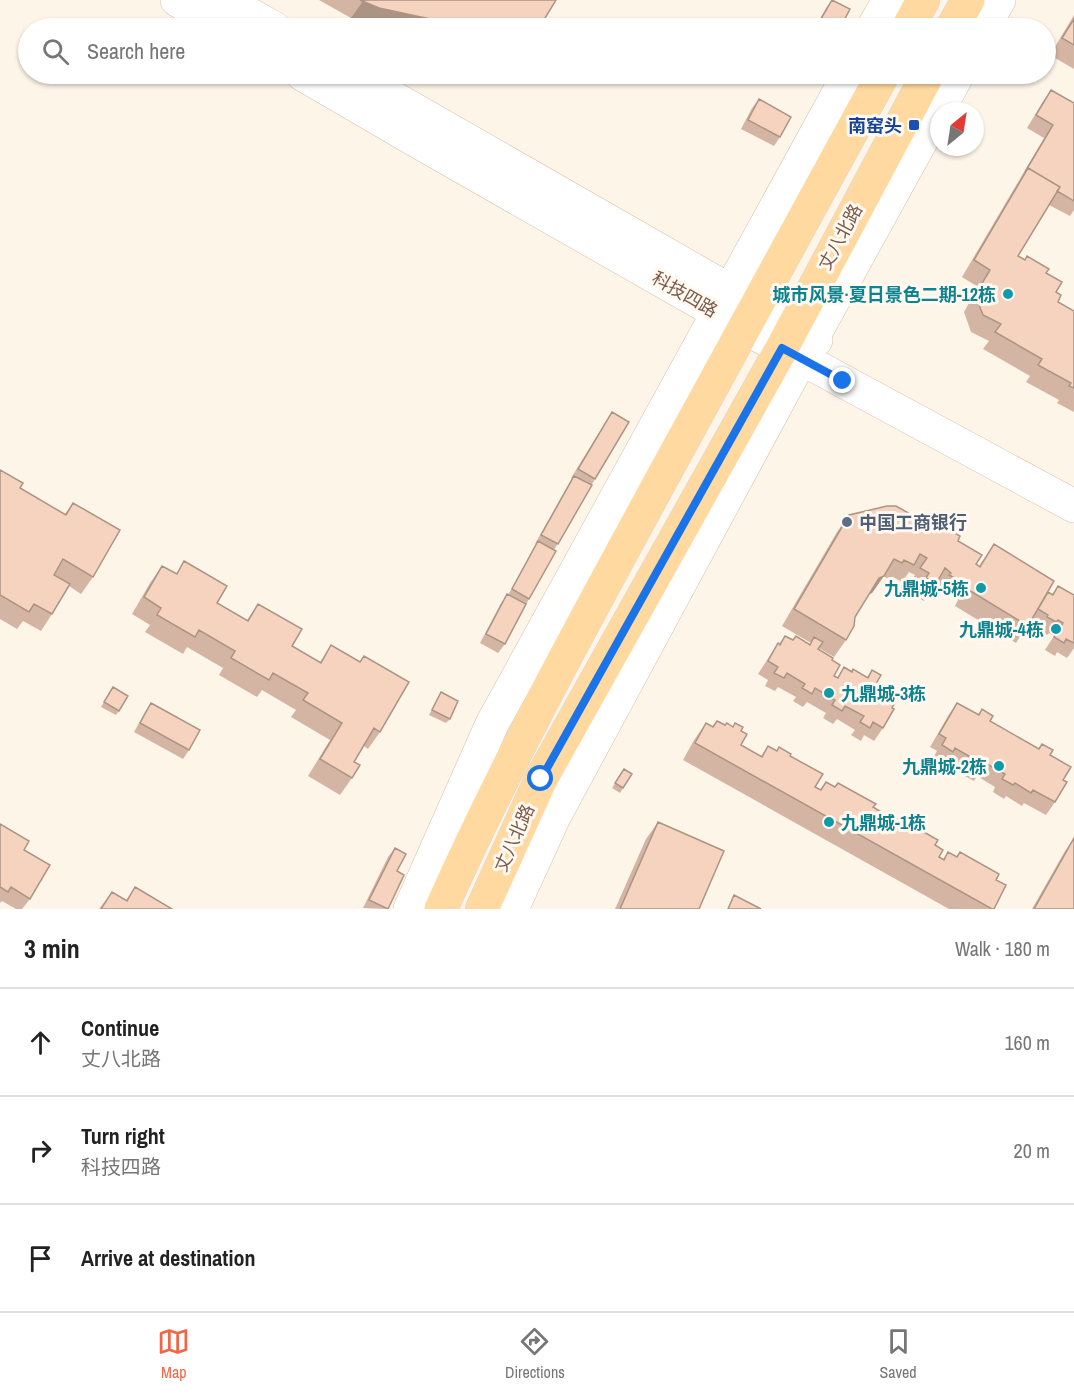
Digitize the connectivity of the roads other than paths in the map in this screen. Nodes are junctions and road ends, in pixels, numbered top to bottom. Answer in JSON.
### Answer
{"nodes":[{"id":1,"x":177,"y":0,"type":"edge"},
{"id":2,"x":224,"y":0,"type":"edge"},
{"id":3,"x":889,"y":0,"type":"edge"},
{"id":4,"x":924,"y":0,"type":"edge"},
{"id":5,"x":968,"y":0,"type":"edge"},
{"id":6,"x":999,"y":0,"type":"edge"},
{"id":7,"x":208,"y":18,"type":"edge"},
{"id":8,"x":256,"y":18,"type":"edge"},
{"id":9,"x":879,"y":18,"type":"edge"},
{"id":10,"x":914,"y":18,"type":"edge"},
{"id":11,"x":958,"y":18,"type":"edge"},
{"id":12,"x":989,"y":18,"type":"edge"},
{"id":13,"x":319,"y":84,"type":"edge"},
{"id":14,"x":368,"y":84,"type":"edge"},
{"id":15,"x":844,"y":84,"type":"edge"},
{"id":16,"x":878,"y":84,"type":"edge"},
{"id":17,"x":923,"y":84,"type":"edge"},
{"id":18,"x":952,"y":84,"type":"edge"},
{"id":19,"x":736,"y":309,"type":"junction"},
{"id":20,"x":797,"y":343,"type":"junction"},
{"id":21,"x":1074,"y":480,"type":"edge"},
{"id":22,"x":1074,"y":506,"type":"edge"},
{"id":23,"x":410,"y":909,"type":"edge"},
{"id":24,"x":441,"y":909,"type":"edge"},
{"id":25,"x":482,"y":909,"type":"edge"},
{"id":26,"x":512,"y":909,"type":"edge"}],
"edges":[{"from":1,"to":7,"type":"main road"},
{"from":2,"to":8,"type":"main road"},
{"from":3,"to":9,"type":"main road"},
{"from":4,"to":10,"type":"main road"},
{"from":5,"to":11,"type":"main road"},
{"from":6,"to":12,"type":"main road"},
{"from":13,"to":19,"type":"main road","name":"科技四路"},
{"from":14,"to":19,"type":"main road","name":"科技四路"},
{"from":15,"to":19,"type":"main road"},
{"from":16,"to":19,"type":"main road","name":"丈八北路"},
{"from":17,"to":20,"type":"main road","name":"丈八北路"},
{"from":18,"to":20,"type":"main road"},
{"from":19,"to":20,"type":"main road","name":"科技四路"},
{"from":19,"to":23,"type":"main road"},
{"from":19,"to":24,"type":"main road","name":"丈八北路"},
{"from":20,"to":21,"type":"main road","name":"科技四路"},
{"from":20,"to":22,"type":"main road","name":"科技四路"},
{"from":20,"to":25,"type":"main road","name":"丈八北路"},
{"from":20,"to":26,"type":"main road"}]}
